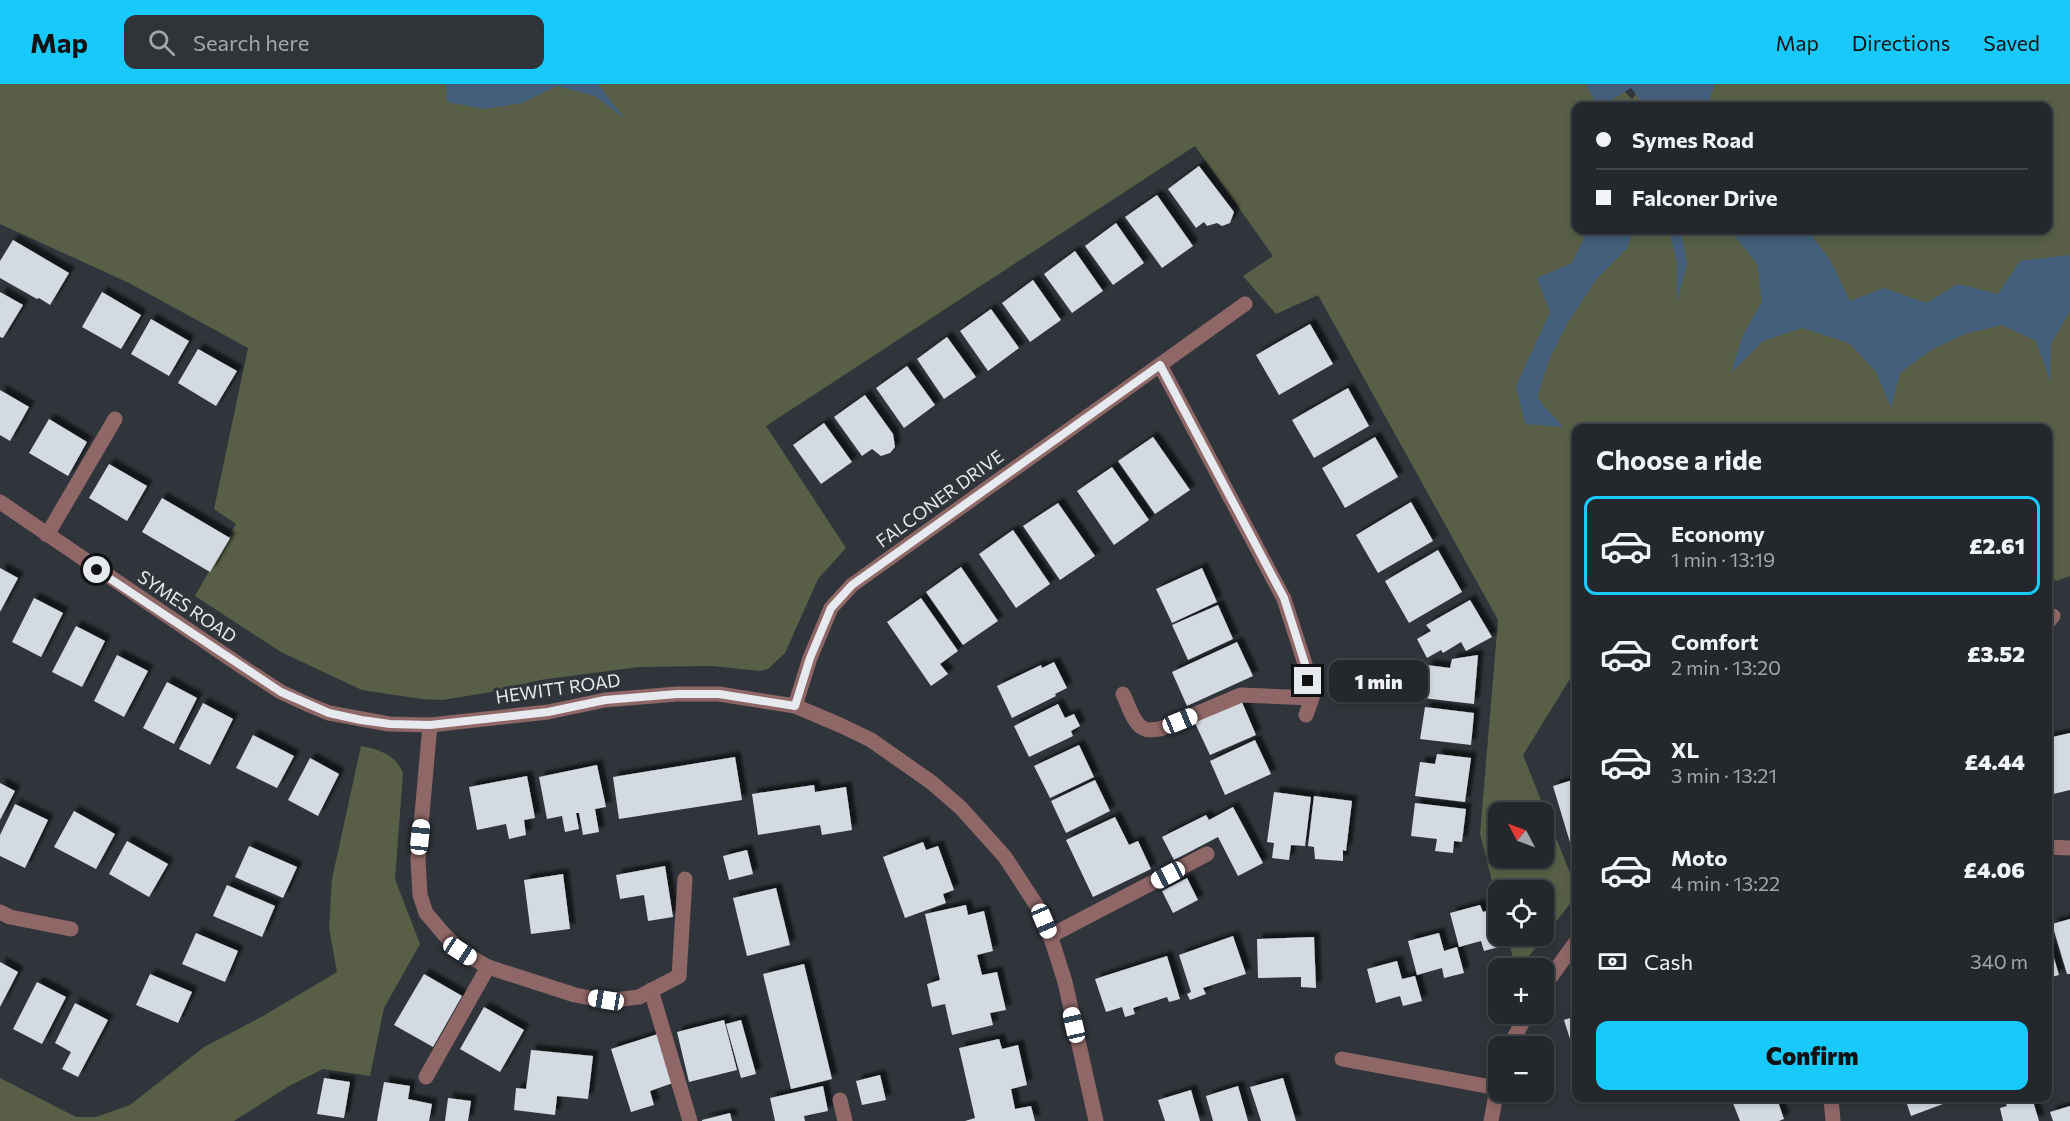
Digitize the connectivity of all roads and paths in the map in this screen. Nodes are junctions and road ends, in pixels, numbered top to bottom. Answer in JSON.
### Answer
{"nodes":[{"id":1,"x":1245,"y":303,"type":"dead end"},
{"id":2,"x":1160,"y":365,"type":"junction"},
{"id":3,"x":115,"y":419,"type":"dead end"},
{"id":4,"x":0,"y":502,"type":"edge"},
{"id":5,"x":47,"y":535,"type":"junction"},
{"id":6,"x":1124,"y":694,"type":"dead end"},
{"id":7,"x":1311,"y":698,"type":"junction"},
{"id":8,"x":795,"y":706,"type":"junction"},
{"id":9,"x":329,"y":713,"type":"joint"},
{"id":10,"x":1306,"y":714,"type":"dead end"},
{"id":11,"x":430,"y":725,"type":"junction"},
{"id":12,"x":2052,"y":847,"type":"edge"},
{"id":13,"x":2070,"y":848,"type":"edge"},
{"id":14,"x":1207,"y":854,"type":"dead end"},
{"id":15,"x":685,"y":879,"type":"dead end"},
{"id":16,"x":0,"y":912,"type":"edge"},
{"id":17,"x":71,"y":929,"type":"dead end"},
{"id":18,"x":1050,"y":936,"type":"junction"},
{"id":19,"x":1572,"y":948,"type":"edge"},
{"id":20,"x":488,"y":967,"type":"junction"},
{"id":21,"x":1554,"y":972,"type":"edge"},
{"id":22,"x":651,"y":990,"type":"junction"},
{"id":23,"x":1342,"y":1059,"type":"dead end"},
{"id":24,"x":426,"y":1077,"type":"dead end"},
{"id":25,"x":1488,"y":1084,"type":"edge"},
{"id":26,"x":840,"y":1100,"type":"dead end"},
{"id":27,"x":1495,"y":1102,"type":"edge"},
{"id":28,"x":1831,"y":1102,"type":"edge"},
{"id":29,"x":690,"y":1121,"type":"edge"},
{"id":30,"x":845,"y":1121,"type":"edge"},
{"id":31,"x":1096,"y":1121,"type":"edge"},
{"id":32,"x":1491,"y":1121,"type":"edge"},
{"id":33,"x":1833,"y":1121,"type":"edge"}],
"edges":[{"from":1,"to":2,"type":"street","name":"FALCONER DRIVE"},
{"from":2,"to":7,"type":"street"},
{"from":2,"to":8,"type":"street","name":"FALCONER DRIVE"},
{"from":3,"to":5,"type":"street"},
{"from":4,"to":5,"type":"street","name":"SYMES ROAD"},
{"from":5,"to":9,"type":"street","name":"SYMES ROAD"},
{"from":6,"to":7,"type":"street"},
{"from":7,"to":10,"type":"street"},
{"from":8,"to":11,"type":"street","name":"HEWITT ROAD"},
{"from":8,"to":18,"type":"street","name":"HEWITT ROAD"},
{"from":9,"to":11,"type":"street","name":"HEWITT ROAD"},
{"from":11,"to":20,"type":"street"},
{"from":12,"to":13,"type":"street"},
{"from":14,"to":18,"type":"street"},
{"from":15,"to":22,"type":"street"},
{"from":16,"to":17,"type":"street"},
{"from":18,"to":31,"type":"street","name":"HEWITT ROAD"},
{"from":19,"to":21,"type":"street"},
{"from":20,"to":22,"type":"street"},
{"from":20,"to":24,"type":"street"},
{"from":22,"to":29,"type":"street"},
{"from":23,"to":25,"type":"street"},
{"from":26,"to":30,"type":"street"},
{"from":27,"to":32,"type":"street"},
{"from":28,"to":33,"type":"street"}]}
